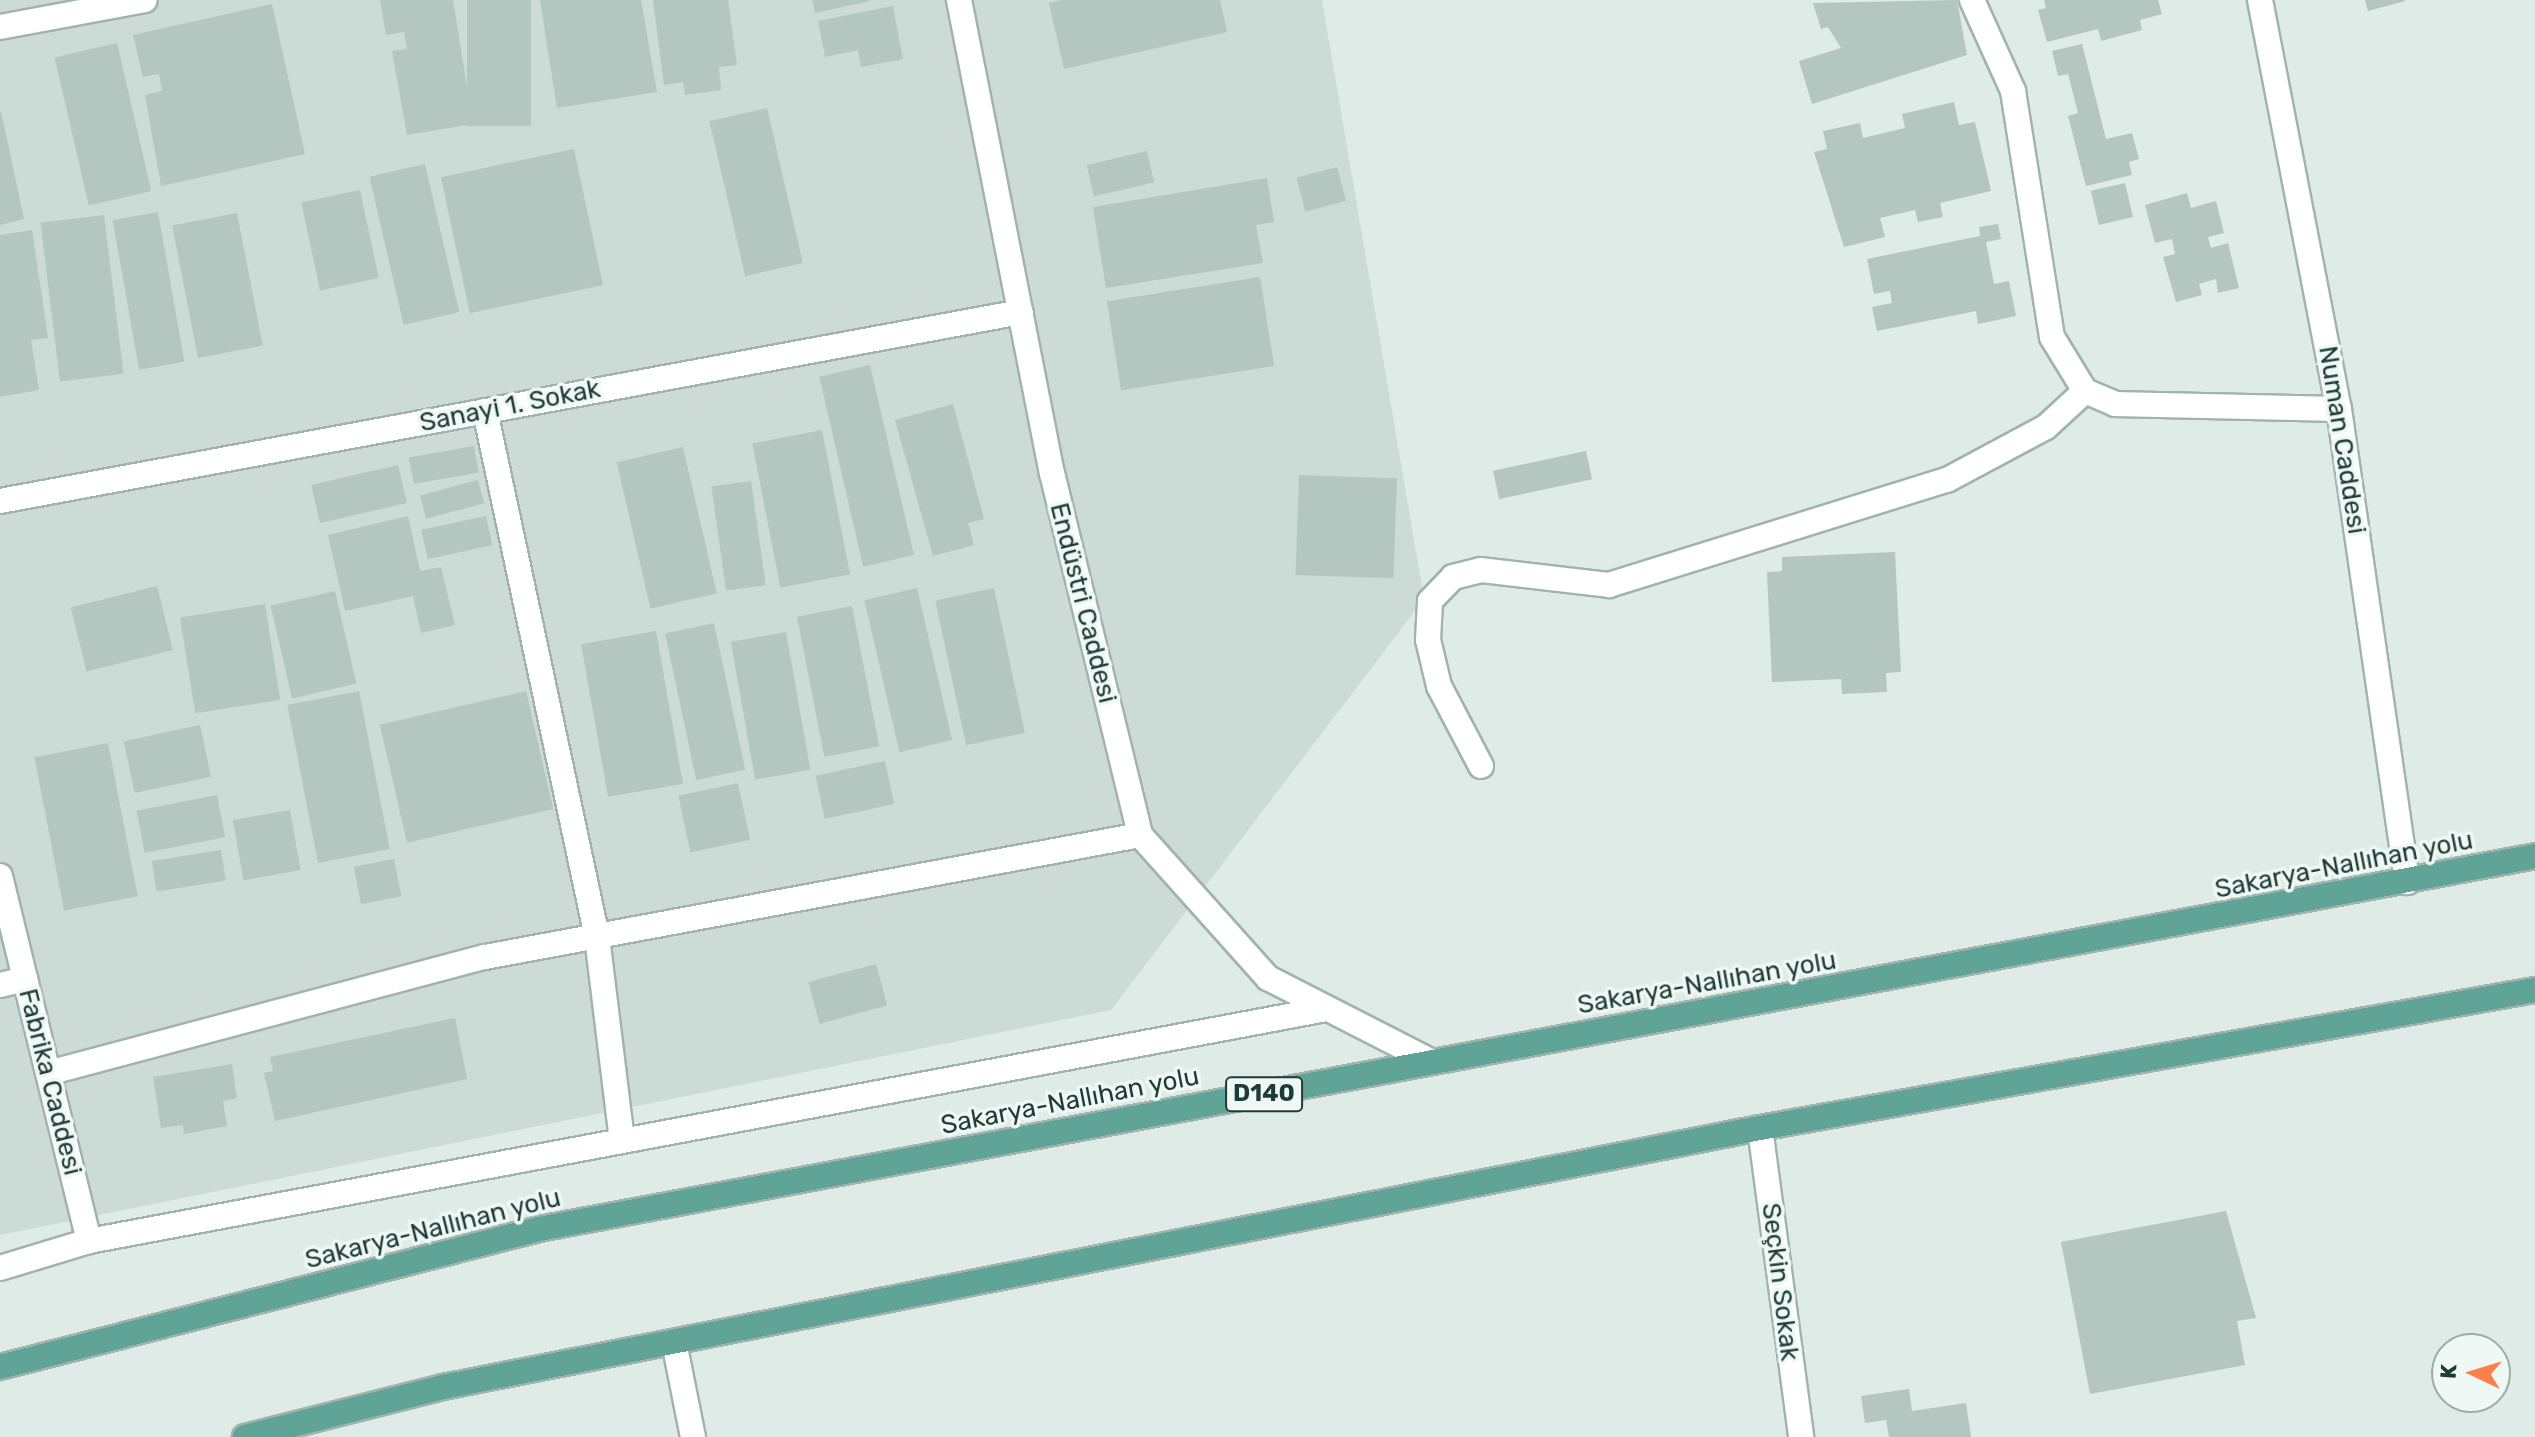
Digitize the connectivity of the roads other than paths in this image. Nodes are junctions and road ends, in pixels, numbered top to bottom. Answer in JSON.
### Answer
{"nodes":[{"id":1,"x":145,"y":0,"type":"edge"},
{"id":2,"x":959,"y":0,"type":"edge"},
{"id":3,"x":1972,"y":0,"type":"edge"},
{"id":4,"x":2260,"y":0,"type":"edge"},
{"id":5,"x":0,"y":27,"type":"edge"},
{"id":6,"x":1021,"y":312,"type":"junction"},
{"id":7,"x":2085,"y":391,"type":"junction"},
{"id":8,"x":2339,"y":409,"type":"junction"},
{"id":9,"x":485,"y":411,"type":"junction"},
{"id":10,"x":0,"y":501,"type":"edge"},
{"id":11,"x":1481,"y":766,"type":"dead end"},
{"id":12,"x":1140,"y":835,"type":"junction"},
{"id":13,"x":2535,"y":856,"type":"edge"},
{"id":14,"x":0,"y":876,"type":"edge"},
{"id":15,"x":2407,"y":882,"type":"junction"},
{"id":16,"x":597,"y":937,"type":"junction"},
{"id":17,"x":25,"y":979,"type":"junction"},
{"id":18,"x":0,"y":985,"type":"edge"},
{"id":19,"x":2535,"y":990,"type":"edge"},
{"id":20,"x":1326,"y":1009,"type":"junction"},
{"id":21,"x":1432,"y":1062,"type":"junction"},
{"id":22,"x":48,"y":1073,"type":"junction"},
{"id":23,"x":1760,"y":1128,"type":"junction"},
{"id":24,"x":622,"y":1140,"type":"junction"},
{"id":25,"x":89,"y":1241,"type":"junction"},
{"id":26,"x":0,"y":1268,"type":"edge"},
{"id":27,"x":674,"y":1342,"type":"junction"},
{"id":28,"x":0,"y":1367,"type":"edge"},
{"id":29,"x":245,"y":1437,"type":"edge"},
{"id":30,"x":693,"y":1437,"type":"edge"},
{"id":31,"x":1801,"y":1437,"type":"edge"}],
"edges":[{"from":1,"to":5,"type":"street"},
{"from":2,"to":6,"type":"street","name":"Endüstri Caddesi"},
{"from":3,"to":7,"type":"street"},
{"from":4,"to":8,"type":"street","name":"Numan Caddesi"},
{"from":6,"to":9,"type":"street","name":"Sanayi 1. Sokak"},
{"from":6,"to":12,"type":"street","name":"Endüstri Caddesi"},
{"from":7,"to":8,"type":"street"},
{"from":7,"to":11,"type":"street"},
{"from":8,"to":15,"type":"street","name":"Numan Caddesi"},
{"from":9,"to":10,"type":"street","name":"Sanayi 1. Sokak"},
{"from":9,"to":16,"type":"street"},
{"from":12,"to":16,"type":"street"},
{"from":12,"to":20,"type":"street","name":"Endüstri Caddesi"},
{"from":13,"to":15,"type":"main road","name":"Sakarya-Nallıhan yolu","number":"D140"},
{"from":14,"to":17,"type":"street","name":"Fabrika Caddesi"},
{"from":15,"to":21,"type":"main road","name":"Sakarya-Nallıhan yolu","number":"D140"},
{"from":16,"to":22,"type":"street"},
{"from":16,"to":24,"type":"street"},
{"from":17,"to":18,"type":"street"},
{"from":17,"to":22,"type":"street","name":"Fabrika Caddesi"},
{"from":19,"to":23,"type":"main road"},
{"from":20,"to":21,"type":"street","name":"Endüstri Caddesi"},
{"from":20,"to":24,"type":"street"},
{"from":21,"to":28,"type":"main road","name":"Sakarya-Nallıhan yolu","number":"D140"},
{"from":22,"to":25,"type":"street","name":"Fabrika Caddesi"},
{"from":23,"to":27,"type":"main road"},
{"from":23,"to":31,"type":"street","name":"Seçkin Sokak"},
{"from":24,"to":25,"type":"street"},
{"from":25,"to":26,"type":"street"},
{"from":27,"to":29,"type":"main road"},
{"from":27,"to":30,"type":"street"}]}
